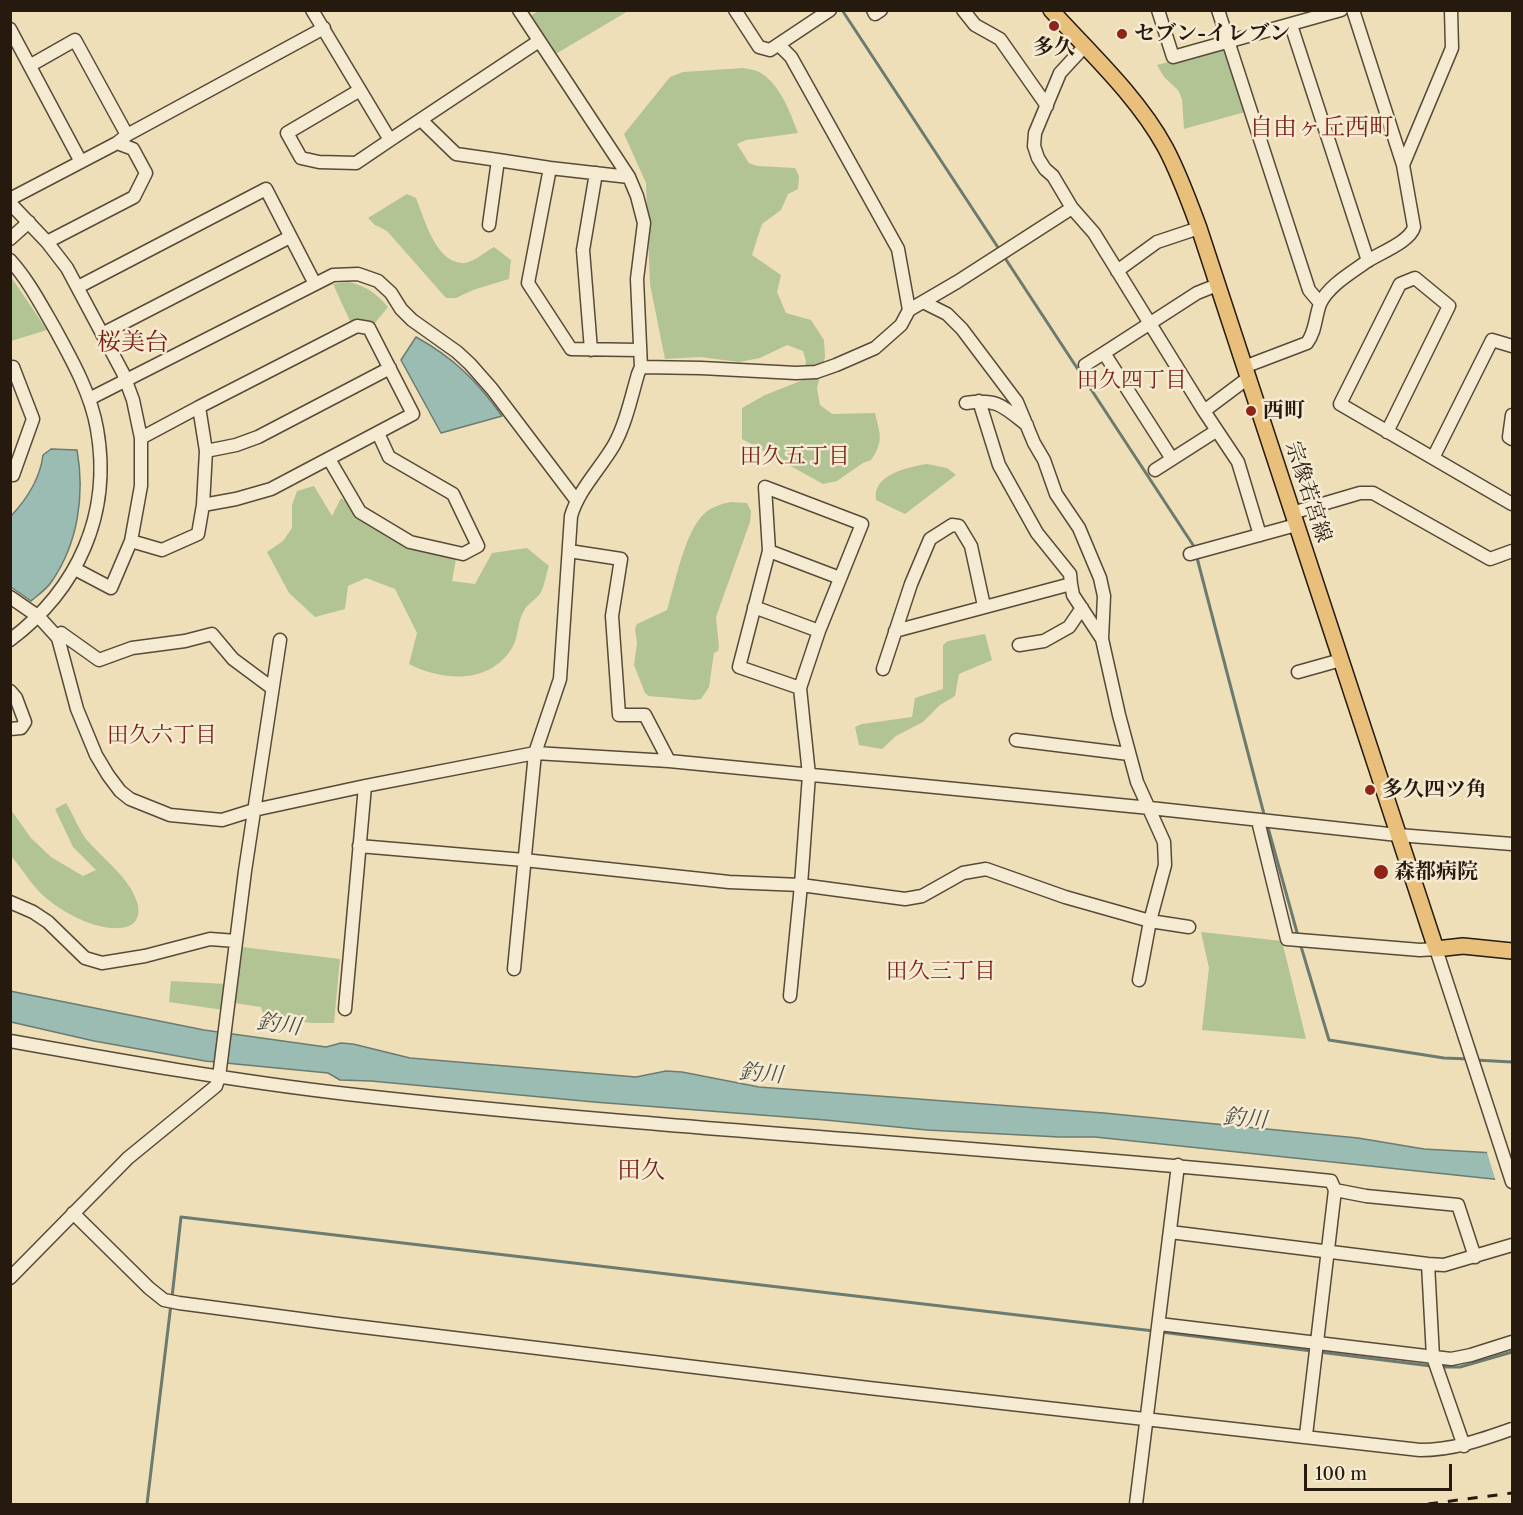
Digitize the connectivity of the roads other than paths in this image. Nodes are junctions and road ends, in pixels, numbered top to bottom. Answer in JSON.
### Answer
{"nodes":[{"id":1,"x":312,"y":10,"type":"edge"},
{"id":2,"x":519,"y":10,"type":"edge"},
{"id":3,"x":735,"y":10,"type":"edge"},
{"id":4,"x":830,"y":10,"type":"edge"},
{"id":5,"x":873,"y":10,"type":"edge"},
{"id":6,"x":881,"y":10,"type":"edge"},
{"id":7,"x":963,"y":10,"type":"edge"},
{"id":8,"x":1051,"y":10,"type":"edge"},
{"id":9,"x":1158,"y":10,"type":"edge"},
{"id":10,"x":1218,"y":10,"type":"edge"},
{"id":11,"x":1341,"y":10,"type":"edge"},
{"id":12,"x":1353,"y":10,"type":"edge"},
{"id":13,"x":1451,"y":10,"type":"edge"},
{"id":14,"x":1291,"y":25,"type":"junction"},
{"id":15,"x":324,"y":28,"type":"junction"},
{"id":16,"x":10,"y":29,"type":"edge"},
{"id":17,"x":539,"y":41,"type":"junction"},
{"id":18,"x":1228,"y":42,"type":"junction"},
{"id":19,"x":779,"y":45,"type":"junction"},
{"id":20,"x":1084,"y":47,"type":"junction"},
{"id":21,"x":31,"y":65,"type":"junction"},
{"id":22,"x":360,"y":90,"type":"junction"},
{"id":23,"x":1047,"y":106,"type":"junction"},
{"id":24,"x":421,"y":120,"type":"junction"},
{"id":25,"x":128,"y":135,"type":"junction"},
{"id":26,"x":390,"y":140,"type":"junction"},
{"id":27,"x":117,"y":143,"type":"junction"},
{"id":28,"x":498,"y":160,"type":"junction"},
{"id":29,"x":81,"y":162,"type":"junction"},
{"id":30,"x":1403,"y":165,"type":"junction"},
{"id":31,"x":550,"y":168,"type":"junction"},
{"id":32,"x":596,"y":173,"type":"junction"},
{"id":33,"x":629,"y":177,"type":"junction"},
{"id":34,"x":10,"y":201,"type":"edge"},
{"id":35,"x":1072,"y":208,"type":"junction"},
{"id":36,"x":29,"y":222,"type":"junction"},
{"id":37,"x":489,"y":225,"type":"dead end"},
{"id":38,"x":1199,"y":228,"type":"junction"},
{"id":39,"x":290,"y":237,"type":"junction"},
{"id":40,"x":10,"y":239,"type":"edge"},
{"id":41,"x":47,"y":242,"type":"junction"},
{"id":42,"x":1368,"y":261,"type":"junction"},
{"id":43,"x":11,"y":262,"type":"edge"},
{"id":44,"x":1117,"y":271,"type":"junction"},
{"id":45,"x":315,"y":284,"type":"junction"},
{"id":46,"x":1217,"y":285,"type":"junction"},
{"id":47,"x":78,"y":287,"type":"junction"},
{"id":48,"x":923,"y":302,"type":"junction"},
{"id":49,"x":1320,"y":303,"type":"junction"},
{"id":50,"x":909,"y":310,"type":"junction"},
{"id":51,"x":1150,"y":323,"type":"junction"},
{"id":52,"x":102,"y":334,"type":"junction"},
{"id":53,"x":1512,"y":346,"type":"edge"},
{"id":54,"x":591,"y":350,"type":"junction"},
{"id":55,"x":640,"y":350,"type":"junction"},
{"id":56,"x":1104,"y":353,"type":"junction"},
{"id":57,"x":1085,"y":365,"type":"dead end"},
{"id":58,"x":10,"y":368,"type":"edge"},
{"id":59,"x":390,"y":368,"type":"junction"},
{"id":60,"x":641,"y":368,"type":"junction"},
{"id":61,"x":1246,"y":373,"type":"junction"},
{"id":62,"x":126,"y":381,"type":"junction"},
{"id":63,"x":89,"y":399,"type":"junction"},
{"id":64,"x":979,"y":401,"type":"junction"},
{"id":65,"x":966,"y":403,"type":"dead end"},
{"id":66,"x":200,"y":407,"type":"junction"},
{"id":67,"x":1204,"y":411,"type":"junction"},
{"id":68,"x":1512,"y":415,"type":"edge"},
{"id":69,"x":1028,"y":426,"type":"junction"},
{"id":70,"x":1216,"y":431,"type":"junction"},
{"id":71,"x":1387,"y":432,"type":"junction"},
{"id":72,"x":378,"y":433,"type":"junction"},
{"id":73,"x":141,"y":438,"type":"junction"},
{"id":74,"x":1512,"y":439,"type":"edge"},
{"id":75,"x":206,"y":451,"type":"junction"},
{"id":76,"x":1433,"y":458,"type":"junction"},
{"id":77,"x":329,"y":459,"type":"junction"},
{"id":78,"x":1172,"y":459,"type":"junction"},
{"id":79,"x":1155,"y":470,"type":"dead end"},
{"id":80,"x":10,"y":475,"type":"edge"},
{"id":81,"x":576,"y":500,"type":"junction"},
{"id":82,"x":1512,"y":504,"type":"edge"},
{"id":83,"x":204,"y":505,"type":"junction"},
{"id":84,"x":1294,"y":519,"type":"junction"},
{"id":85,"x":1260,"y":535,"type":"junction"},
{"id":86,"x":131,"y":541,"type":"junction"},
{"id":87,"x":569,"y":551,"type":"junction"},
{"id":88,"x":769,"y":551,"type":"junction"},
{"id":89,"x":1512,"y":551,"type":"edge"},
{"id":90,"x":1190,"y":554,"type":"dead end"},
{"id":91,"x":75,"y":569,"type":"junction"},
{"id":92,"x":840,"y":578,"type":"junction"},
{"id":93,"x":1071,"y":584,"type":"junction"},
{"id":94,"x":10,"y":597,"type":"edge"},
{"id":95,"x":984,"y":606,"type":"junction"},
{"id":96,"x":754,"y":607,"type":"junction"},
{"id":97,"x":1082,"y":608,"type":"junction"},
{"id":98,"x":39,"y":617,"type":"junction"},
{"id":99,"x":819,"y":631,"type":"junction"},
{"id":100,"x":895,"y":631,"type":"junction"},
{"id":101,"x":58,"y":638,"type":"junction"},
{"id":102,"x":1102,"y":639,"type":"junction"},
{"id":103,"x":10,"y":640,"type":"edge"},
{"id":104,"x":280,"y":640,"type":"dead end"},
{"id":105,"x":1019,"y":645,"type":"dead end"},
{"id":106,"x":1341,"y":660,"type":"junction"},
{"id":107,"x":883,"y":669,"type":"dead end"},
{"id":108,"x":1298,"y":672,"type":"dead end"},
{"id":109,"x":272,"y":688,"type":"junction"},
{"id":110,"x":800,"y":688,"type":"junction"},
{"id":111,"x":10,"y":691,"type":"edge"},
{"id":112,"x":10,"y":729,"type":"edge"},
{"id":113,"x":1016,"y":740,"type":"dead end"},
{"id":114,"x":535,"y":753,"type":"junction"},
{"id":115,"x":1129,"y":753,"type":"junction"},
{"id":116,"x":669,"y":761,"type":"junction"},
{"id":117,"x":809,"y":775,"type":"junction"},
{"id":118,"x":365,"y":786,"type":"junction"},
{"id":119,"x":1150,"y":808,"type":"junction"},
{"id":120,"x":254,"y":810,"type":"junction"},
{"id":121,"x":1258,"y":821,"type":"junction"},
{"id":122,"x":1398,"y":835,"type":"junction"},
{"id":123,"x":1512,"y":844,"type":"edge"},
{"id":124,"x":359,"y":846,"type":"junction"},
{"id":125,"x":524,"y":860,"type":"junction"},
{"id":126,"x":801,"y":885,"type":"junction"},
{"id":127,"x":10,"y":902,"type":"edge"},
{"id":128,"x":1150,"y":921,"type":"junction"},
{"id":129,"x":1189,"y":927,"type":"dead end"},
{"id":130,"x":236,"y":941,"type":"junction"},
{"id":131,"x":1436,"y":950,"type":"junction"},
{"id":132,"x":1512,"y":951,"type":"edge"},
{"id":133,"x":514,"y":969,"type":"dead end"},
{"id":134,"x":1139,"y":980,"type":"dead end"},
{"id":135,"x":790,"y":996,"type":"dead end"},
{"id":136,"x":345,"y":1009,"type":"dead end"},
{"id":137,"x":10,"y":1041,"type":"edge"},
{"id":138,"x":219,"y":1075,"type":"junction"},
{"id":139,"x":1178,"y":1165,"type":"junction"},
{"id":140,"x":1512,"y":1182,"type":"edge"},
{"id":141,"x":1335,"y":1190,"type":"junction"},
{"id":142,"x":74,"y":1213,"type":"junction"},
{"id":143,"x":1170,"y":1232,"type":"junction"},
{"id":144,"x":1512,"y":1245,"type":"edge"},
{"id":145,"x":1327,"y":1252,"type":"junction"},
{"id":146,"x":1475,"y":1257,"type":"junction"},
{"id":147,"x":1428,"y":1264,"type":"junction"},
{"id":148,"x":10,"y":1278,"type":"edge"},
{"id":149,"x":1159,"y":1324,"type":"junction"},
{"id":150,"x":1512,"y":1342,"type":"edge"},
{"id":151,"x":1317,"y":1343,"type":"junction"},
{"id":152,"x":1433,"y":1357,"type":"junction"},
{"id":153,"x":1147,"y":1419,"type":"junction"},
{"id":154,"x":1512,"y":1429,"type":"edge"},
{"id":155,"x":1306,"y":1435,"type":"junction"},
{"id":156,"x":1464,"y":1446,"type":"junction"},
{"id":157,"x":1136,"y":1504,"type":"edge"}],
"edges":[{"from":1,"to":15,"type":"street"},
{"from":2,"to":17,"type":"street"},
{"from":3,"to":19,"type":"street"},
{"from":4,"to":19,"type":"street"},
{"from":5,"to":6,"type":"street"},
{"from":7,"to":23,"type":"street"},
{"from":8,"to":20,"type":"main road","name":"宗像若宮線"},
{"from":9,"to":18,"type":"street"},
{"from":10,"to":18,"type":"street"},
{"from":11,"to":14,"type":"street"},
{"from":12,"to":30,"type":"street"},
{"from":13,"to":30,"type":"street"},
{"from":14,"to":18,"type":"street"},
{"from":14,"to":42,"type":"street"},
{"from":15,"to":22,"type":"street"},
{"from":15,"to":25,"type":"street"},
{"from":16,"to":21,"type":"street"},
{"from":17,"to":24,"type":"street"},
{"from":17,"to":33,"type":"street"},
{"from":18,"to":49,"type":"street"},
{"from":19,"to":50,"type":"street"},
{"from":20,"to":23,"type":"street"},
{"from":20,"to":38,"type":"main road","name":"宗像若宮線"},
{"from":21,"to":25,"type":"street"},
{"from":21,"to":29,"type":"street"},
{"from":22,"to":26,"type":"street"},
{"from":22,"to":26,"type":"street"},
{"from":23,"to":35,"type":"street"},
{"from":24,"to":26,"type":"street"},
{"from":24,"to":28,"type":"street"},
{"from":25,"to":27,"type":"street"},
{"from":27,"to":29,"type":"street"},
{"from":27,"to":41,"type":"street"},
{"from":28,"to":31,"type":"street"},
{"from":28,"to":37,"type":"street"},
{"from":29,"to":34,"type":"street"},
{"from":30,"to":42,"type":"street"},
{"from":31,"to":32,"type":"street"},
{"from":31,"to":54,"type":"street"},
{"from":32,"to":33,"type":"street"},
{"from":32,"to":54,"type":"street"},
{"from":33,"to":55,"type":"street"},
{"from":34,"to":36,"type":"street"},
{"from":35,"to":44,"type":"street"},
{"from":35,"to":48,"type":"street"},
{"from":36,"to":40,"type":"street"},
{"from":36,"to":41,"type":"street"},
{"from":38,"to":44,"type":"street"},
{"from":38,"to":46,"type":"main road","name":"宗像若宮線"},
{"from":39,"to":45,"type":"street"},
{"from":39,"to":47,"type":"street"},
{"from":39,"to":52,"type":"street"},
{"from":41,"to":47,"type":"street"},
{"from":42,"to":49,"type":"street"},
{"from":43,"to":63,"type":"street"},
{"from":44,"to":51,"type":"street"},
{"from":45,"to":62,"type":"street"},
{"from":45,"to":81,"type":"street"},
{"from":46,"to":51,"type":"street"},
{"from":46,"to":61,"type":"main road","name":"宗像若宮線"},
{"from":47,"to":52,"type":"street"},
{"from":48,"to":50,"type":"street"},
{"from":48,"to":69,"type":"street"},
{"from":49,"to":61,"type":"street"},
{"from":50,"to":60,"type":"street"},
{"from":51,"to":56,"type":"street"},
{"from":51,"to":67,"type":"street"},
{"from":52,"to":62,"type":"street"},
{"from":53,"to":76,"type":"street"},
{"from":54,"to":55,"type":"street"},
{"from":55,"to":60,"type":"street"},
{"from":56,"to":57,"type":"street"},
{"from":56,"to":78,"type":"street"},
{"from":58,"to":80,"type":"street"},
{"from":59,"to":66,"type":"street"},
{"from":59,"to":72,"type":"street"},
{"from":59,"to":75,"type":"street"},
{"from":60,"to":81,"type":"street"},
{"from":61,"to":67,"type":"street"},
{"from":61,"to":84,"type":"main road","name":"宗像若宮線"},
{"from":62,"to":63,"type":"street"},
{"from":62,"to":73,"type":"street"},
{"from":63,"to":91,"type":"street"},
{"from":64,"to":65,"type":"street"},
{"from":64,"to":69,"type":"street"},
{"from":64,"to":93,"type":"street"},
{"from":66,"to":73,"type":"street"},
{"from":66,"to":75,"type":"street"},
{"from":67,"to":70,"type":"street"},
{"from":68,"to":74,"type":"street"},
{"from":69,"to":102,"type":"street"},
{"from":70,"to":78,"type":"street"},
{"from":70,"to":85,"type":"street"},
{"from":71,"to":71,"type":"street"},
{"from":71,"to":76,"type":"street"},
{"from":72,"to":77,"type":"street"},
{"from":72,"to":77,"type":"street"},
{"from":73,"to":86,"type":"street"},
{"from":75,"to":83,"type":"street"},
{"from":76,"to":82,"type":"street"},
{"from":77,"to":83,"type":"street"},
{"from":78,"to":79,"type":"street"},
{"from":81,"to":87,"type":"street"},
{"from":83,"to":86,"type":"street"},
{"from":84,"to":85,"type":"street"},
{"from":84,"to":89,"type":"street"},
{"from":84,"to":106,"type":"main road","name":"宗像若宮線"},
{"from":85,"to":90,"type":"street"},
{"from":86,"to":91,"type":"street"},
{"from":87,"to":114,"type":"street"},
{"from":87,"to":116,"type":"street"},
{"from":88,"to":92,"type":"street"},
{"from":88,"to":92,"type":"street"},
{"from":88,"to":96,"type":"street"},
{"from":91,"to":98,"type":"street"},
{"from":92,"to":99,"type":"street"},
{"from":93,"to":95,"type":"street"},
{"from":93,"to":97,"type":"street"},
{"from":94,"to":98,"type":"street"},
{"from":95,"to":100,"type":"street"},
{"from":95,"to":100,"type":"street"},
{"from":96,"to":99,"type":"street"},
{"from":96,"to":110,"type":"street"},
{"from":97,"to":102,"type":"street"},
{"from":97,"to":105,"type":"street"},
{"from":98,"to":101,"type":"street"},
{"from":98,"to":103,"type":"street"},
{"from":99,"to":110,"type":"street"},
{"from":100,"to":107,"type":"street"},
{"from":101,"to":109,"type":"street"},
{"from":101,"to":120,"type":"street"},
{"from":102,"to":115,"type":"street"},
{"from":104,"to":109,"type":"street"},
{"from":106,"to":108,"type":"street"},
{"from":106,"to":122,"type":"main road","name":"宗像若宮線"},
{"from":109,"to":120,"type":"street"},
{"from":110,"to":117,"type":"street"},
{"from":111,"to":112,"type":"street"},
{"from":113,"to":115,"type":"street"},
{"from":114,"to":116,"type":"street"},
{"from":114,"to":118,"type":"street"},
{"from":114,"to":125,"type":"street"},
{"from":115,"to":119,"type":"street"},
{"from":116,"to":117,"type":"street"},
{"from":117,"to":119,"type":"street"},
{"from":117,"to":126,"type":"street"},
{"from":118,"to":120,"type":"street"},
{"from":118,"to":124,"type":"street"},
{"from":119,"to":121,"type":"street"},
{"from":119,"to":128,"type":"street"},
{"from":120,"to":130,"type":"street"},
{"from":121,"to":122,"type":"street"},
{"from":121,"to":131,"type":"street"},
{"from":122,"to":123,"type":"street"},
{"from":122,"to":131,"type":"main road","name":"宗像若宮線"},
{"from":124,"to":125,"type":"street"},
{"from":124,"to":136,"type":"street"},
{"from":125,"to":126,"type":"street"},
{"from":125,"to":133,"type":"street"},
{"from":126,"to":128,"type":"street"},
{"from":126,"to":135,"type":"street"},
{"from":127,"to":130,"type":"street"},
{"from":128,"to":129,"type":"street"},
{"from":128,"to":134,"type":"street"},
{"from":130,"to":138,"type":"street"},
{"from":131,"to":132,"type":"main road"},
{"from":131,"to":140,"type":"street"},
{"from":137,"to":138,"type":"street"},
{"from":138,"to":139,"type":"street"},
{"from":138,"to":142,"type":"street"},
{"from":139,"to":141,"type":"street"},
{"from":139,"to":143,"type":"street"},
{"from":141,"to":145,"type":"street"},
{"from":141,"to":146,"type":"street"},
{"from":142,"to":148,"type":"street"},
{"from":142,"to":153,"type":"street"},
{"from":143,"to":145,"type":"street"},
{"from":143,"to":149,"type":"street"},
{"from":144,"to":146,"type":"street"},
{"from":145,"to":147,"type":"street"},
{"from":145,"to":151,"type":"street"},
{"from":146,"to":147,"type":"street"},
{"from":147,"to":152,"type":"street"},
{"from":149,"to":151,"type":"street"},
{"from":149,"to":153,"type":"street"},
{"from":150,"to":152,"type":"street"},
{"from":151,"to":152,"type":"street"},
{"from":151,"to":155,"type":"street"},
{"from":152,"to":156,"type":"street"},
{"from":153,"to":155,"type":"street"},
{"from":153,"to":157,"type":"street"},
{"from":154,"to":156,"type":"street"},
{"from":155,"to":156,"type":"street"}]}
